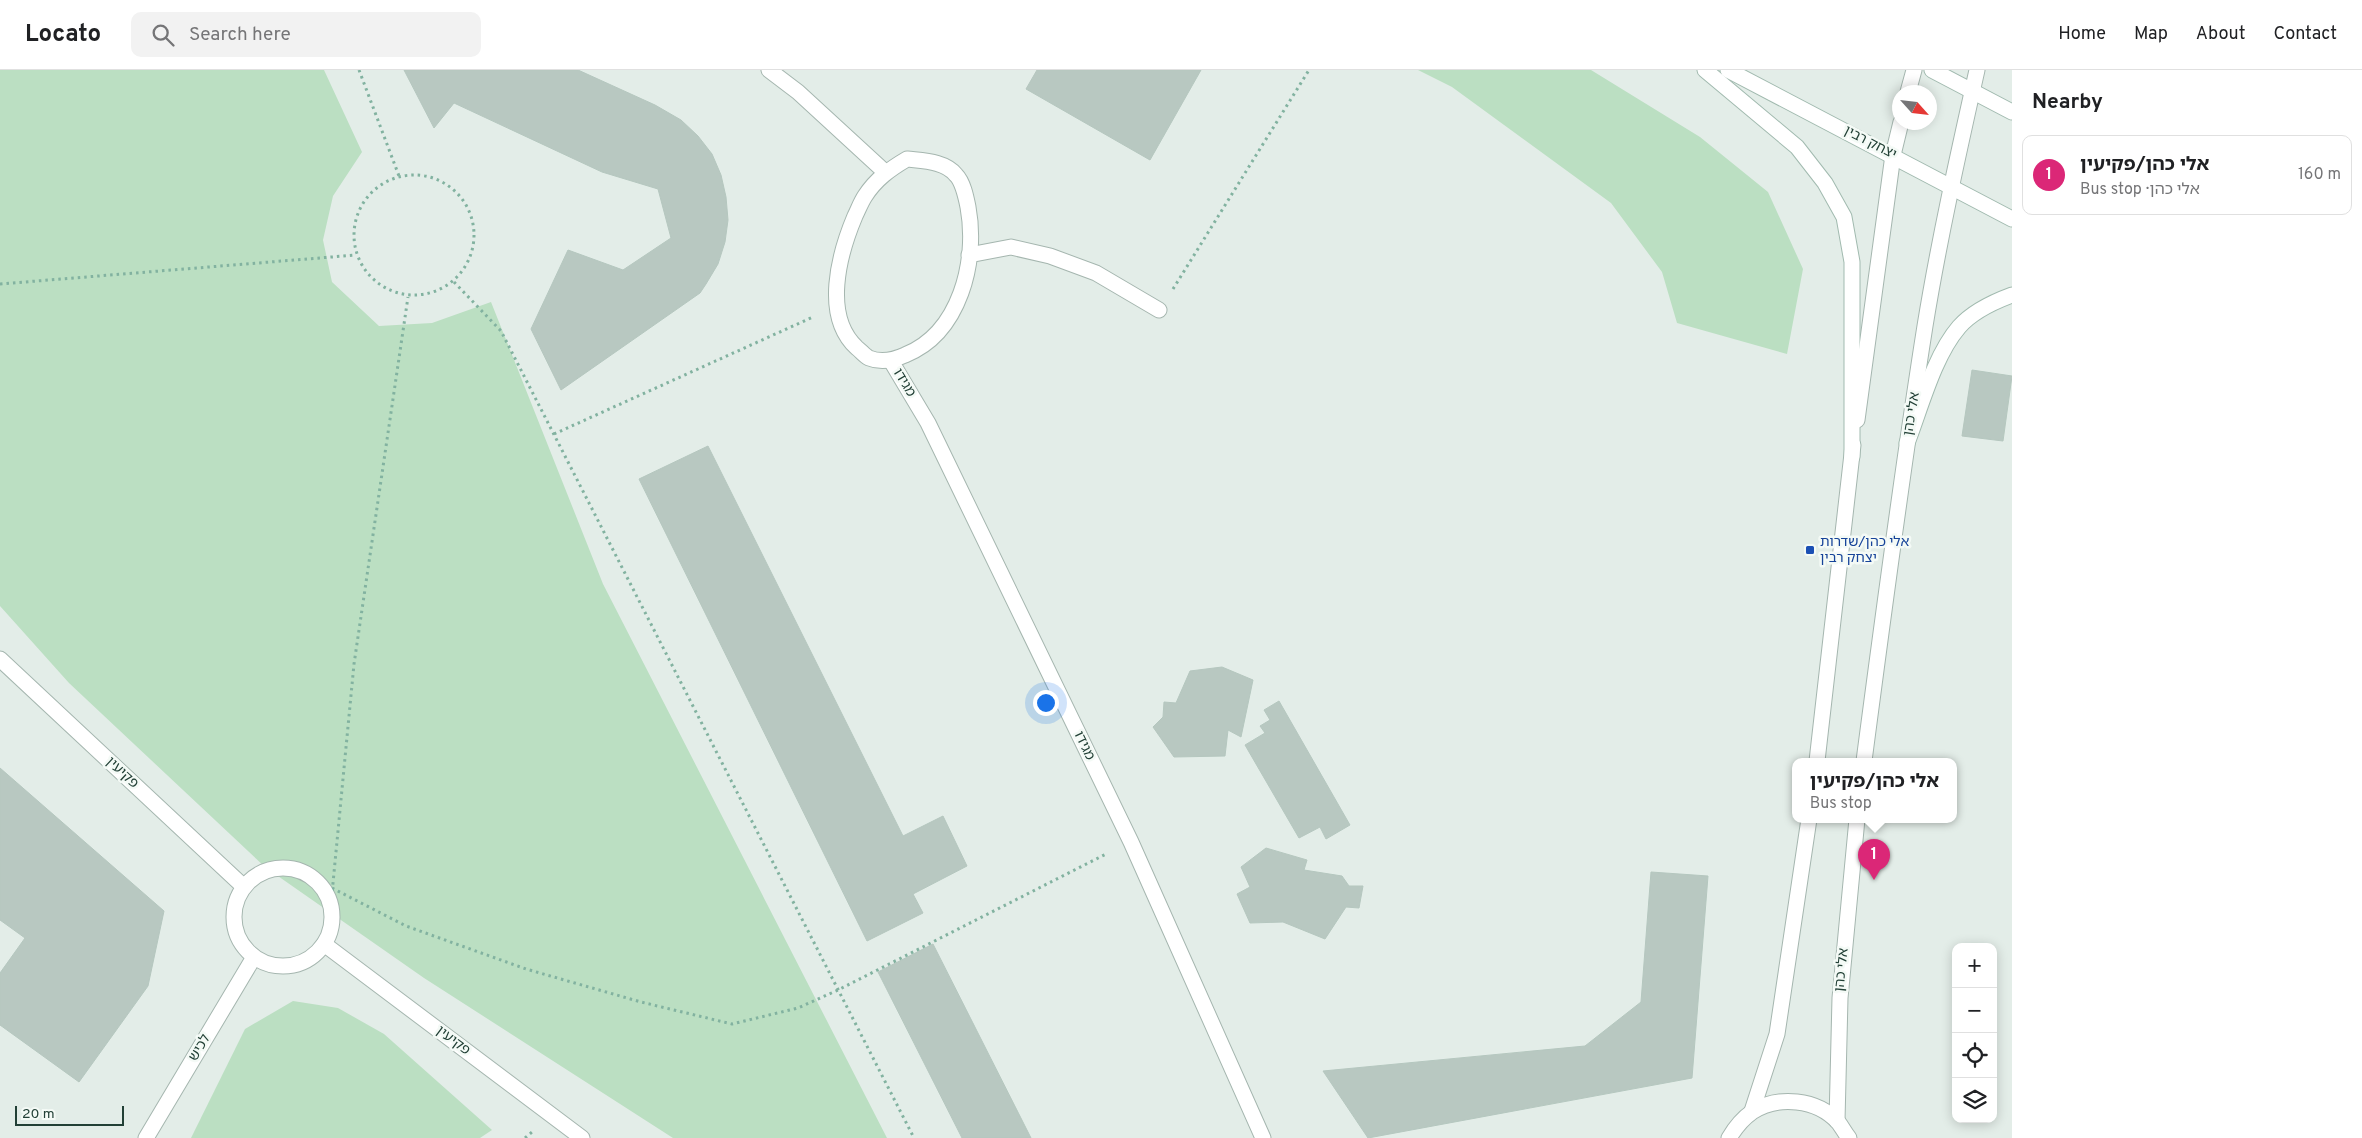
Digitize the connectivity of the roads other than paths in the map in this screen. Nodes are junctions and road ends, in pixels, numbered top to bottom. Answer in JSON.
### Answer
{"nodes":[{"id":1,"x":769,"y":70,"type":"edge"},
{"id":2,"x":1705,"y":70,"type":"edge"},
{"id":3,"x":1728,"y":70,"type":"edge"},
{"id":4,"x":1914,"y":70,"type":"edge"},
{"id":5,"x":1932,"y":70,"type":"edge"},
{"id":6,"x":1976,"y":70,"type":"edge"},
{"id":7,"x":1910,"y":85,"type":"edge"},
{"id":8,"x":1972,"y":92,"type":"junction"},
{"id":9,"x":2012,"y":112,"type":"edge"},
{"id":10,"x":1899,"y":130,"type":"edge"},
{"id":11,"x":1893,"y":155,"type":"junction"},
{"id":12,"x":885,"y":172,"type":"junction"},
{"id":13,"x":1951,"y":186,"type":"junction"},
{"id":14,"x":2012,"y":218,"type":"edge"},
{"id":15,"x":969,"y":254,"type":"junction"},
{"id":16,"x":2012,"y":295,"type":"edge"},
{"id":17,"x":1159,"y":310,"type":"road end"},
{"id":18,"x":891,"y":361,"type":"junction"},
{"id":19,"x":1908,"y":443,"type":"junction"},
{"id":20,"x":1852,"y":457,"type":"junction"},
{"id":21,"x":0,"y":660,"type":"edge"},
{"id":22,"x":1817,"y":758,"type":"edge"},
{"id":23,"x":1864,"y":758,"type":"edge"},
{"id":24,"x":1808,"y":823,"type":"edge"},
{"id":25,"x":1857,"y":823,"type":"edge"},
{"id":26,"x":244,"y":887,"type":"junction"},
{"id":27,"x":324,"y":944,"type":"junction"},
{"id":28,"x":254,"y":957,"type":"junction"},
{"id":29,"x":1752,"y":1111,"type":"junction"},
{"id":30,"x":1837,"y":1121,"type":"junction"},
{"id":31,"x":146,"y":1138,"type":"edge"},
{"id":32,"x":582,"y":1138,"type":"edge"},
{"id":33,"x":1264,"y":1138,"type":"edge"},
{"id":34,"x":1729,"y":1138,"type":"edge"},
{"id":35,"x":1849,"y":1138,"type":"edge"}],
"edges":[{"from":1,"to":12,"type":"street"},
{"from":2,"to":20,"type":"street"},
{"from":3,"to":11,"type":"street","name":"יצחק רבין"},
{"from":4,"to":7,"type":"street"},
{"from":5,"to":8,"type":"street"},
{"from":6,"to":8,"type":"street","name":"אלי כהן"},
{"from":8,"to":9,"type":"street"},
{"from":8,"to":13,"type":"street","name":"אלי כהן"},
{"from":10,"to":11,"type":"street"},
{"from":11,"to":13,"type":"street","name":"יצחק רבין"},
{"from":11,"to":20,"type":"street"},
{"from":12,"to":15,"type":"street"},
{"from":12,"to":18,"type":"street"},
{"from":13,"to":14,"type":"street","name":"יצחק רבין"},
{"from":13,"to":19,"type":"street","name":"אלי כהן"},
{"from":15,"to":17,"type":"street"},
{"from":15,"to":18,"type":"street"},
{"from":16,"to":19,"type":"street"},
{"from":18,"to":33,"type":"street","name":"מגידו"},
{"from":19,"to":23,"type":"street","name":"אלי כהן"},
{"from":20,"to":22,"type":"street"},
{"from":21,"to":26,"type":"street","name":"פקיעין"},
{"from":24,"to":29,"type":"street"},
{"from":25,"to":30,"type":"street","name":"אלי כהן"},
{"from":26,"to":27,"type":"street"},
{"from":26,"to":28,"type":"street"},
{"from":27,"to":28,"type":"street"},
{"from":27,"to":32,"type":"street","name":"פקיעין"},
{"from":28,"to":31,"type":"street","name":"לכיש"},
{"from":29,"to":30,"type":"street"},
{"from":29,"to":34,"type":"street"},
{"from":30,"to":35,"type":"street"}]}
